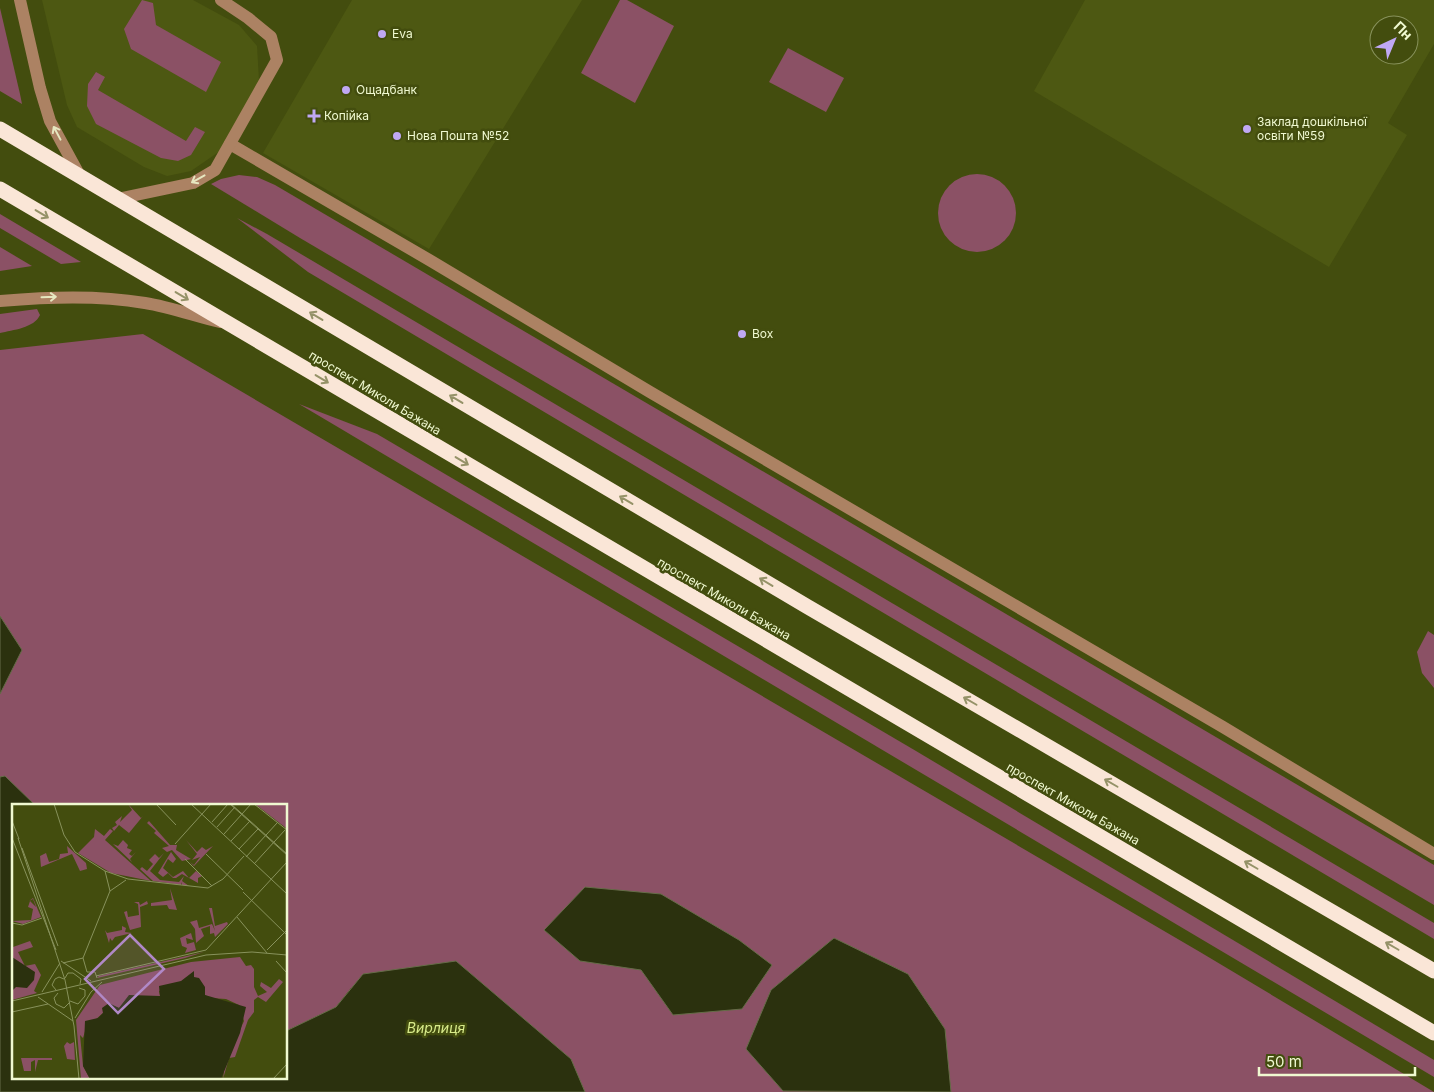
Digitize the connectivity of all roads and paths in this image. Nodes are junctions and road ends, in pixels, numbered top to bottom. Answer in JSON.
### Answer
{"nodes":[{"id":1,"x":20,"y":0,"type":"edge"},
{"id":2,"x":221,"y":0,"type":"edge"},
{"id":3,"x":0,"y":129,"type":"edge"},
{"id":4,"x":230,"y":144,"type":"junction"},
{"id":5,"x":80,"y":176,"type":"junction"},
{"id":6,"x":0,"y":189,"type":"edge"},
{"id":7,"x":117,"y":199,"type":"junction"},
{"id":8,"x":0,"y":300,"type":"edge"},
{"id":9,"x":230,"y":325,"type":"junction"},
{"id":10,"x":1434,"y":854,"type":"edge"},
{"id":11,"x":1434,"y":971,"type":"edge"},
{"id":12,"x":1434,"y":1033,"type":"edge"}],
"edges":[{"from":5,"to":1,"type":"street","one_way":true},
{"from":2,"to":4,"type":"street"},
{"from":3,"to":5,"type":"highway"},
{"from":4,"to":7,"type":"street","one_way":true},
{"from":4,"to":10,"type":"street"},
{"from":5,"to":7,"type":"highway"},
{"from":6,"to":9,"type":"highway","name":"проспект Миколи Бажана","one_way":true},
{"from":11,"to":7,"type":"highway","one_way":true},
{"from":8,"to":9,"type":"street","one_way":true},
{"from":9,"to":12,"type":"highway","name":"проспект Миколи Бажана","one_way":true}]}
